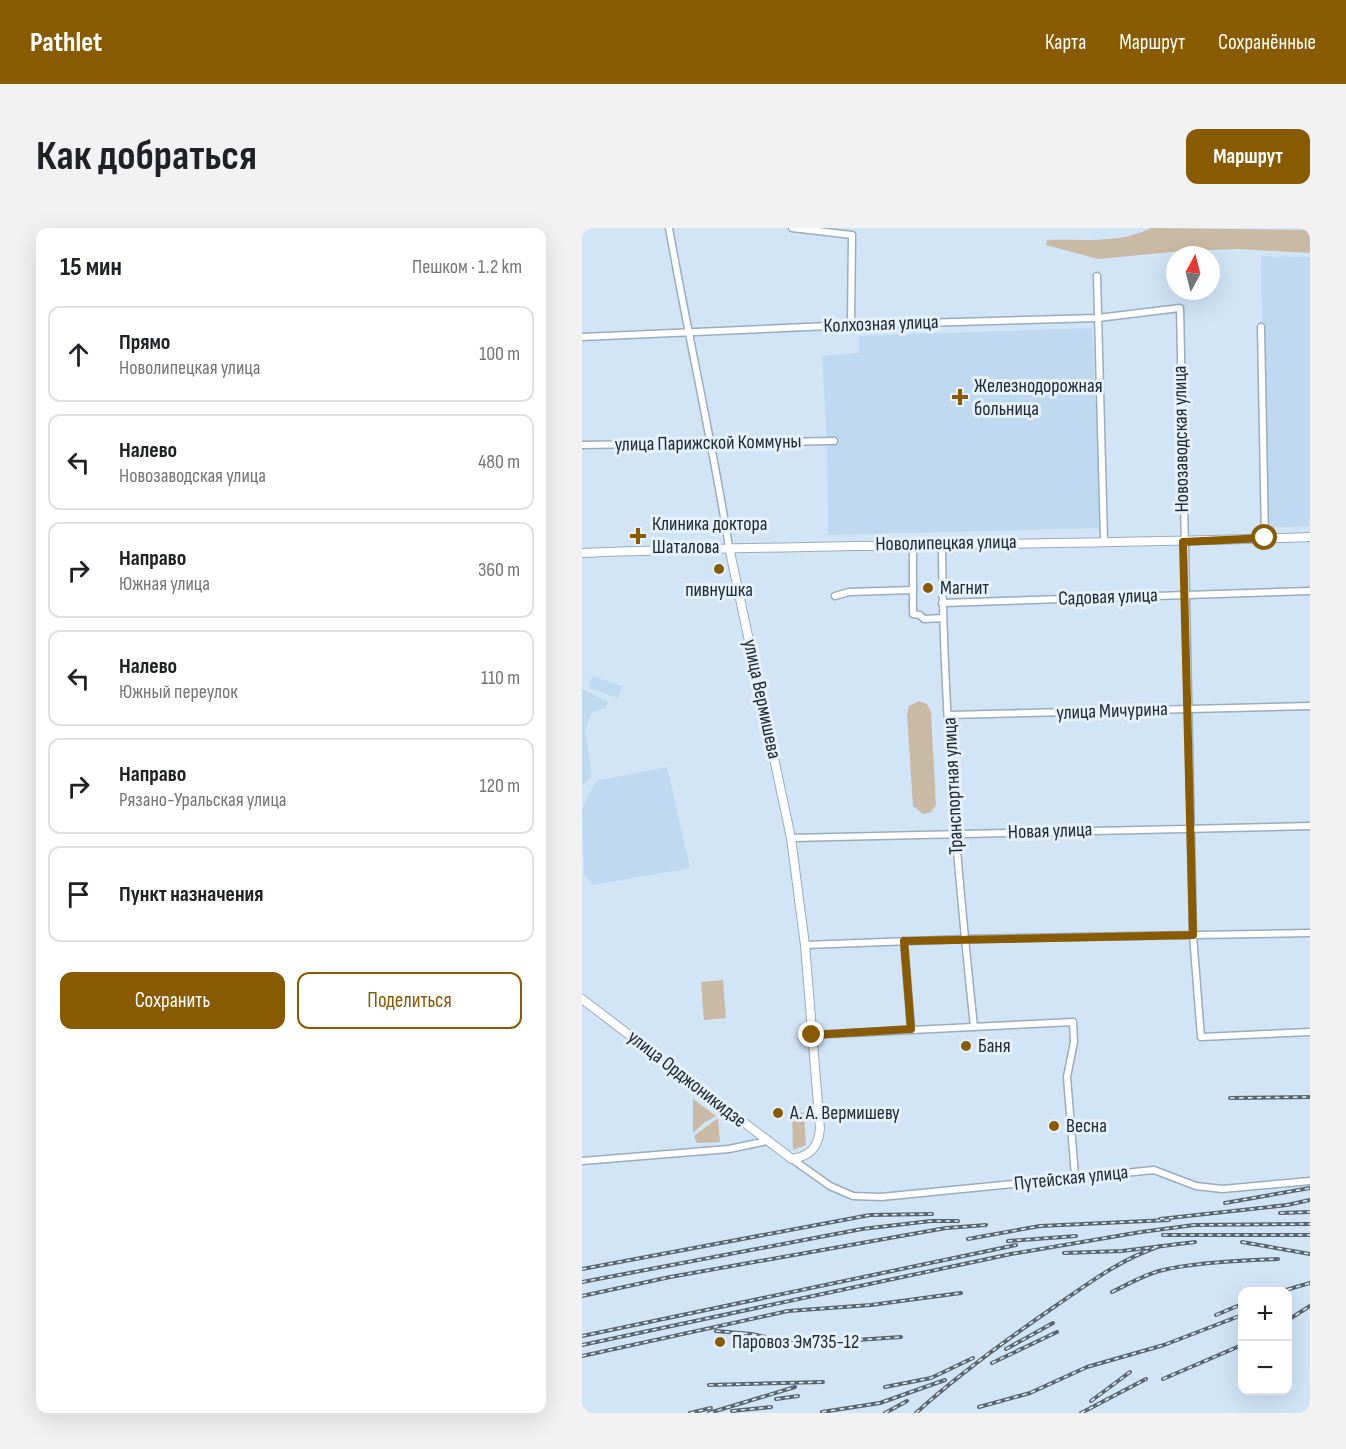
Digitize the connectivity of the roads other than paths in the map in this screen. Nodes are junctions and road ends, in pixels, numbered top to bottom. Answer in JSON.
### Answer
{"nodes":[{"id":1,"x":669,"y":228,"type":"edge"},
{"id":2,"x":792,"y":228,"type":"edge"},
{"id":3,"x":1097,"y":276,"type":"dead end"},
{"id":4,"x":1180,"y":308,"type":"joint"},
{"id":5,"x":1098,"y":318,"type":"junction"},
{"id":6,"x":851,"y":325,"type":"junction"},
{"id":7,"x":1261,"y":327,"type":"dead end"},
{"id":8,"x":688,"y":331,"type":"junction"},
{"id":9,"x":582,"y":337,"type":"edge"},
{"id":10,"x":834,"y":441,"type":"dead end"},
{"id":11,"x":713,"y":443,"type":"junction"},
{"id":12,"x":582,"y":446,"type":"edge"},
{"id":13,"x":1310,"y":537,"type":"edge"},
{"id":14,"x":1265,"y":538,"type":"junction"},
{"id":15,"x":1104,"y":540,"type":"junction"},
{"id":16,"x":1183,"y":542,"type":"junction"},
{"id":17,"x":913,"y":544,"type":"junction"},
{"id":18,"x":942,"y":544,"type":"junction"},
{"id":19,"x":729,"y":547,"type":"junction"},
{"id":20,"x":582,"y":553,"type":"edge"},
{"id":21,"x":913,"y":590,"type":"junction"},
{"id":22,"x":1310,"y":591,"type":"edge"},
{"id":23,"x":1184,"y":594,"type":"junction"},
{"id":24,"x":835,"y":596,"type":"dead end"},
{"id":25,"x":942,"y":603,"type":"junction"},
{"id":26,"x":943,"y":618,"type":"junction"},
{"id":27,"x":1310,"y":706,"type":"edge"},
{"id":28,"x":1189,"y":709,"type":"junction"},
{"id":29,"x":949,"y":715,"type":"junction"},
{"id":30,"x":1310,"y":826,"type":"edge"},
{"id":31,"x":1191,"y":827,"type":"junction"},
{"id":32,"x":954,"y":834,"type":"junction"},
{"id":33,"x":791,"y":838,"type":"junction"},
{"id":34,"x":1310,"y":933,"type":"edge"},
{"id":35,"x":1193,"y":935,"type":"junction"},
{"id":36,"x":965,"y":939,"type":"junction"},
{"id":37,"x":904,"y":941,"type":"junction"},
{"id":38,"x":805,"y":945,"type":"junction"},
{"id":39,"x":582,"y":999,"type":"edge"},
{"id":40,"x":974,"y":1027,"type":"junction"},
{"id":41,"x":911,"y":1029,"type":"junction"},
{"id":42,"x":1310,"y":1032,"type":"edge"},
{"id":43,"x":812,"y":1035,"type":"junction"},
{"id":44,"x":767,"y":1141,"type":"junction"},
{"id":45,"x":792,"y":1159,"type":"junction"},
{"id":46,"x":582,"y":1161,"type":"edge"},
{"id":47,"x":1075,"y":1176,"type":"junction"},
{"id":48,"x":1310,"y":1181,"type":"edge"}],
"edges":[{"from":1,"to":8,"type":"street","name":"улица Вермишева"},
{"from":2,"to":6,"type":"street"},
{"from":3,"to":5,"type":"street"},
{"from":4,"to":5,"type":"street","name":"Колхозная улица"},
{"from":4,"to":16,"type":"street","name":"Новозаводская улица"},
{"from":5,"to":6,"type":"street","name":"Колхозная улица"},
{"from":5,"to":15,"type":"street"},
{"from":6,"to":8,"type":"street","name":"Колхозная улица"},
{"from":7,"to":14,"type":"street"},
{"from":8,"to":9,"type":"street","name":"Колхозная улица"},
{"from":8,"to":11,"type":"street","name":"улица Вермишева"},
{"from":10,"to":11,"type":"street","name":"улица Парижской Коммуны"},
{"from":11,"to":12,"type":"street","name":"улица Парижской Коммуны"},
{"from":11,"to":19,"type":"street","name":"улица Вермишева"},
{"from":13,"to":14,"type":"street","name":"Новолипецкая улица"},
{"from":14,"to":16,"type":"street","name":"Новолипецкая улица"},
{"from":15,"to":16,"type":"street","name":"Новолипецкая улица"},
{"from":15,"to":18,"type":"street","name":"Новолипецкая улица"},
{"from":16,"to":23,"type":"street","name":"Новозаводская улица"},
{"from":17,"to":18,"type":"street","name":"Новолипецкая улица"},
{"from":17,"to":19,"type":"street","name":"Новолипецкая улица"},
{"from":17,"to":21,"type":"street"},
{"from":18,"to":25,"type":"street","name":"Транспортная улица"},
{"from":19,"to":20,"type":"street","name":"Новолипецкая улица"},
{"from":19,"to":33,"type":"street","name":"улица Вермишева"},
{"from":21,"to":24,"type":"street"},
{"from":21,"to":26,"type":"street"},
{"from":22,"to":23,"type":"street","name":"Садовая улица"},
{"from":23,"to":25,"type":"street","name":"Садовая улица"},
{"from":23,"to":28,"type":"street","name":"Новозаводская улица"},
{"from":25,"to":26,"type":"street","name":"Транспортная улица"},
{"from":26,"to":29,"type":"street","name":"Транспортная улица"},
{"from":27,"to":28,"type":"street","name":"улица Мичурина"},
{"from":28,"to":29,"type":"street","name":"улица Мичурина"},
{"from":28,"to":31,"type":"street","name":"Новозаводская улица"},
{"from":29,"to":32,"type":"street","name":"Транспортная улица"},
{"from":30,"to":31,"type":"street","name":"Новая улица"},
{"from":31,"to":32,"type":"street","name":"Новая улица"},
{"from":31,"to":35,"type":"street","name":"Новозаводская улица"},
{"from":32,"to":33,"type":"street","name":"Новая улица"},
{"from":32,"to":36,"type":"street","name":"Транспортная улица"},
{"from":33,"to":38,"type":"street","name":"улица Вермишева"},
{"from":34,"to":35,"type":"street"},
{"from":35,"to":36,"type":"street"},
{"from":35,"to":42,"type":"street","name":"Новозаводская улица"},
{"from":36,"to":37,"type":"street"},
{"from":36,"to":40,"type":"street","name":"Транспортная улица"},
{"from":37,"to":38,"type":"street"},
{"from":37,"to":41,"type":"street"},
{"from":38,"to":43,"type":"street","name":"улица Вермишева"},
{"from":39,"to":44,"type":"street","name":"улица Орджоникидзе"},
{"from":40,"to":41,"type":"street"},
{"from":40,"to":47,"type":"street"},
{"from":41,"to":43,"type":"street"},
{"from":43,"to":45,"type":"street","name":"улица Вермишева"},
{"from":44,"to":45,"type":"street","name":"улица Орджоникидзе"},
{"from":44,"to":46,"type":"street"},
{"from":45,"to":47,"type":"street","name":"Путейская улица"},
{"from":47,"to":48,"type":"street","name":"Путейская улица"}]}
